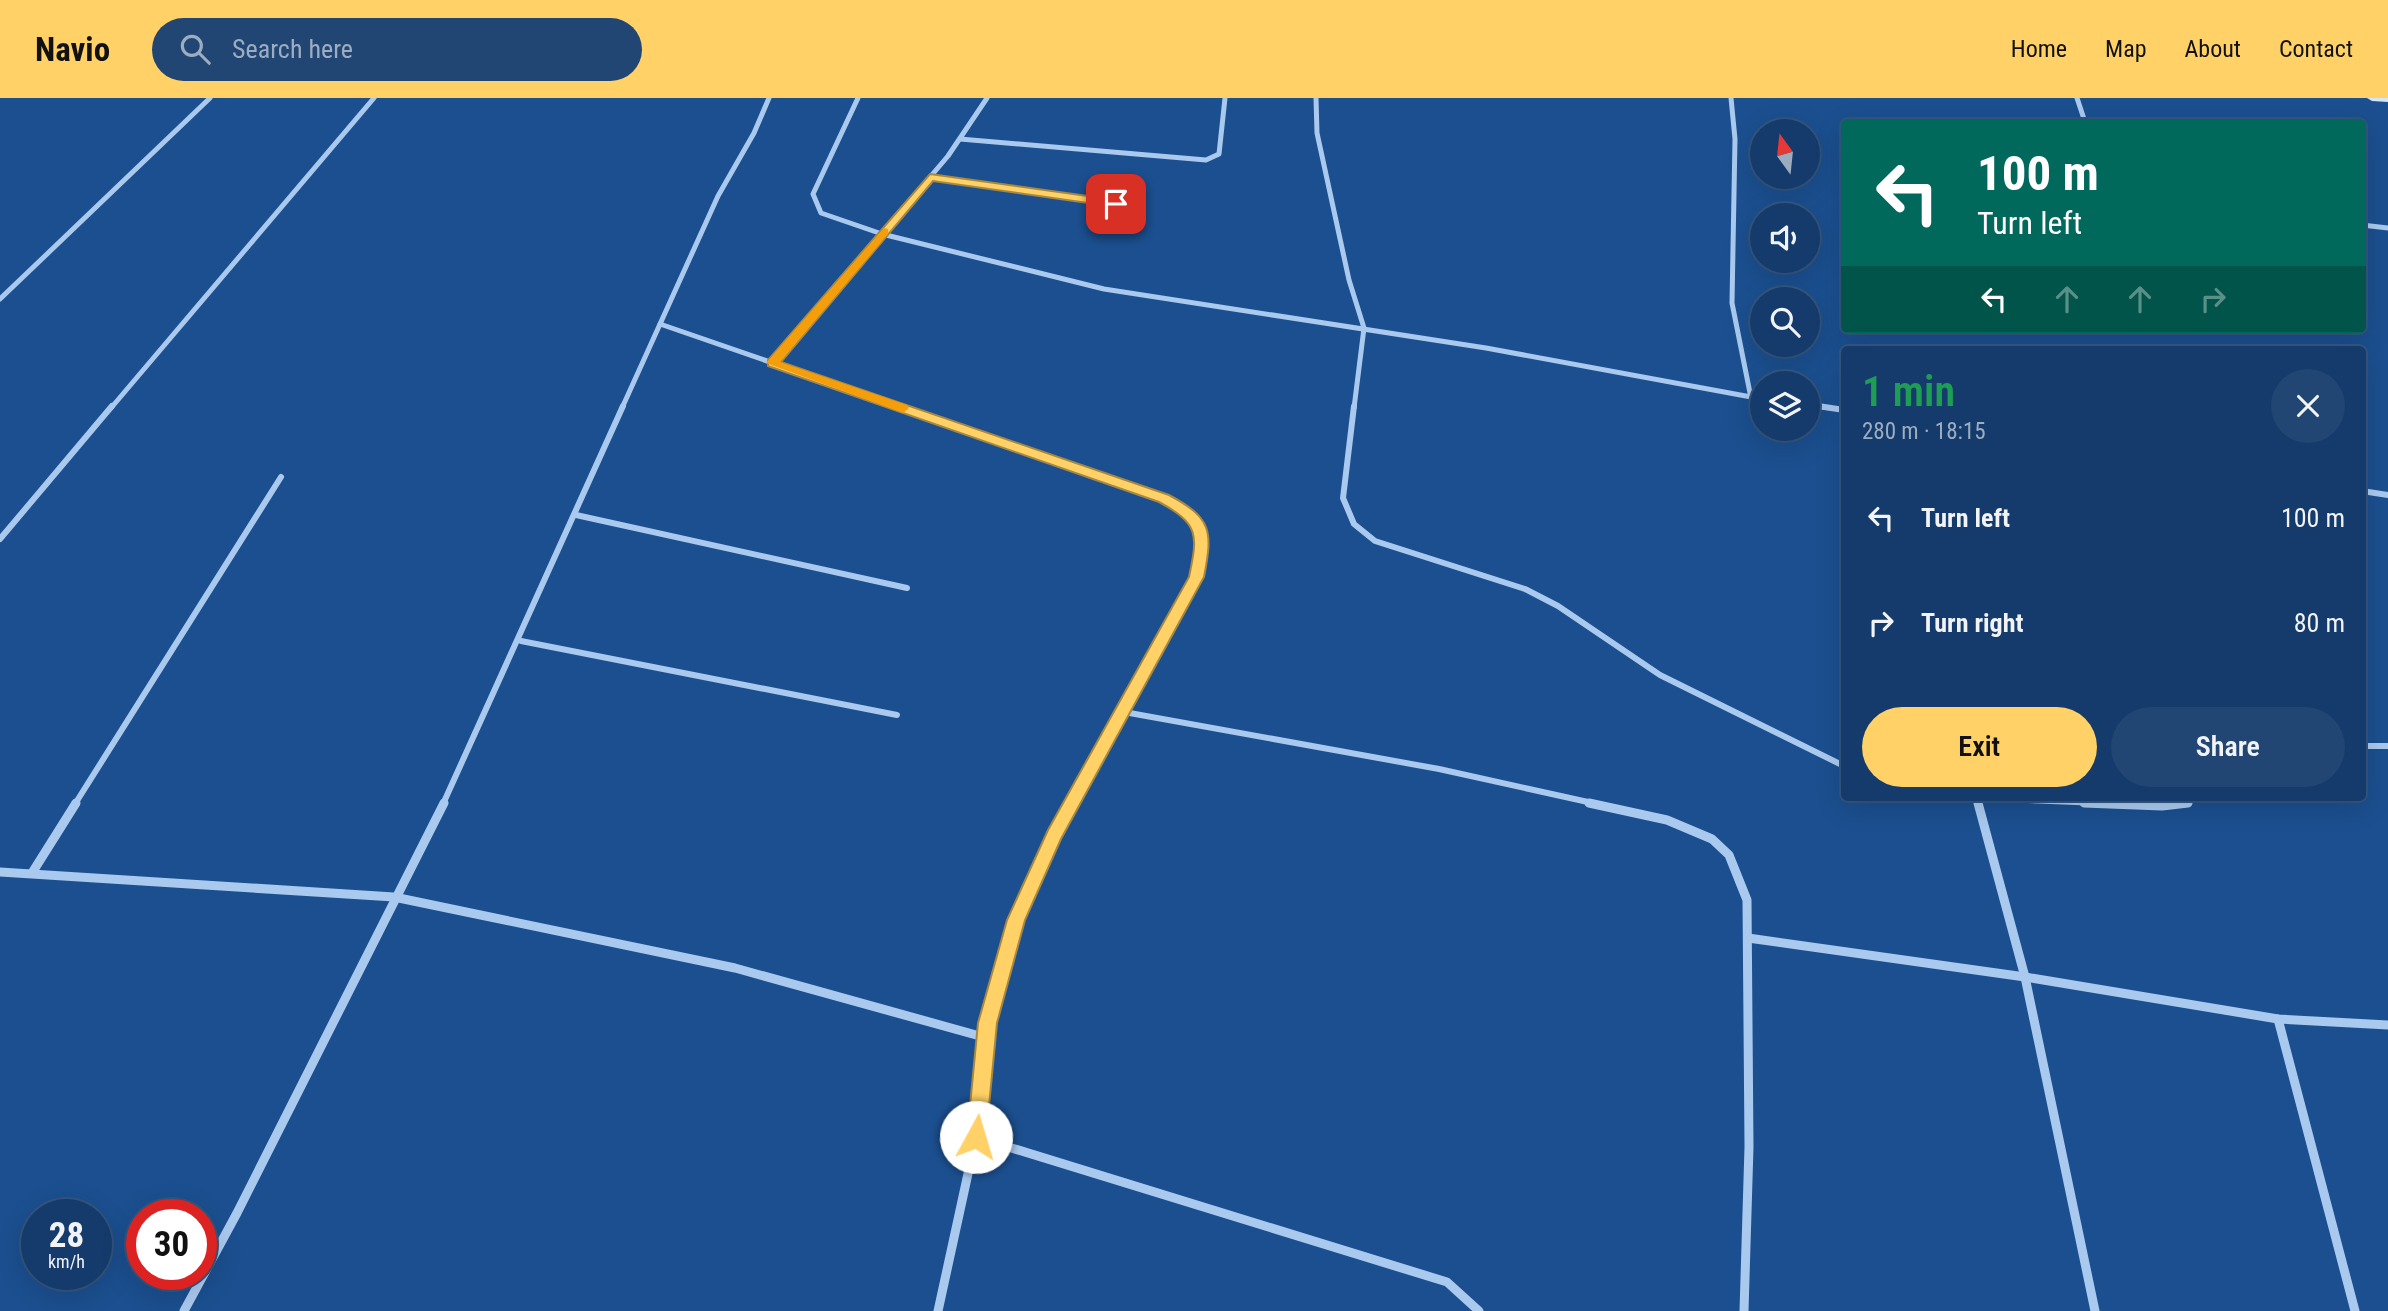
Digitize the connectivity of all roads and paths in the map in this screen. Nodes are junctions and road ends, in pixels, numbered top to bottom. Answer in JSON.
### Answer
{"nodes":[{"id":1,"x":210,"y":98,"type":"edge"},
{"id":2,"x":374,"y":98,"type":"edge"},
{"id":3,"x":769,"y":98,"type":"edge"},
{"id":4,"x":858,"y":98,"type":"edge"},
{"id":5,"x":986,"y":98,"type":"edge"},
{"id":6,"x":1225,"y":98,"type":"edge"},
{"id":7,"x":1316,"y":98,"type":"edge"},
{"id":8,"x":1731,"y":98,"type":"edge"},
{"id":9,"x":2077,"y":98,"type":"edge"},
{"id":10,"x":2372,"y":98,"type":"edge"},
{"id":11,"x":2388,"y":99,"type":"edge"},
{"id":12,"x":2084,"y":119,"type":"edge"},
{"id":13,"x":960,"y":139,"type":"junction"},
{"id":14,"x":930,"y":178,"type":"junction"},
{"id":15,"x":1142,"y":208,"type":"dead end"},
{"id":16,"x":2366,"y":225,"type":"edge"},
{"id":17,"x":2388,"y":228,"type":"edge"},
{"id":18,"x":882,"y":234,"type":"junction"},
{"id":19,"x":0,"y":299,"type":"edge"},
{"id":20,"x":660,"y":324,"type":"junction"},
{"id":21,"x":1364,"y":328,"type":"junction"},
{"id":22,"x":772,"y":363,"type":"junction"},
{"id":23,"x":1750,"y":393,"type":"edge"},
{"id":24,"x":1750,"y":398,"type":"edge"},
{"id":25,"x":1820,"y":407,"type":"edge"},
{"id":26,"x":1841,"y":410,"type":"edge"},
{"id":27,"x":281,"y":477,"type":"dead end"},
{"id":28,"x":2366,"y":492,"type":"edge"},
{"id":29,"x":2388,"y":495,"type":"edge"},
{"id":30,"x":576,"y":515,"type":"junction"},
{"id":31,"x":0,"y":539,"type":"edge"},
{"id":32,"x":907,"y":588,"type":"dead end"},
{"id":33,"x":521,"y":641,"type":"junction"},
{"id":34,"x":1124,"y":712,"type":"junction"},
{"id":35,"x":897,"y":715,"type":"dead end"},
{"id":36,"x":2366,"y":746,"type":"edge"},
{"id":37,"x":2388,"y":746,"type":"edge"},
{"id":38,"x":1841,"y":765,"type":"edge"},
{"id":39,"x":1978,"y":801,"type":"edge"},
{"id":40,"x":2046,"y":801,"type":"edge"},
{"id":41,"x":2192,"y":801,"type":"edge"},
{"id":42,"x":0,"y":872,"type":"edge"},
{"id":43,"x":32,"y":873,"type":"junction"},
{"id":44,"x":394,"y":897,"type":"junction"},
{"id":45,"x":1748,"y":938,"type":"junction"},
{"id":46,"x":2025,"y":977,"type":"junction"},
{"id":47,"x":2278,"y":1019,"type":"junction"},
{"id":48,"x":2388,"y":1025,"type":"edge"},
{"id":49,"x":986,"y":1038,"type":"junction"},
{"id":50,"x":976,"y":1137,"type":"junction"},
{"id":51,"x":184,"y":1311,"type":"edge"},
{"id":52,"x":938,"y":1311,"type":"edge"},
{"id":53,"x":1479,"y":1311,"type":"edge"},
{"id":54,"x":1744,"y":1311,"type":"edge"},
{"id":55,"x":2095,"y":1311,"type":"edge"},
{"id":56,"x":2356,"y":1311,"type":"edge"}],
"edges":[{"from":1,"to":19,"type":"street"},
{"from":2,"to":31,"type":"street"},
{"from":3,"to":20,"type":"street"},
{"from":4,"to":18,"type":"street"},
{"from":5,"to":13,"type":"street"},
{"from":6,"to":13,"type":"street"},
{"from":7,"to":21,"type":"street"},
{"from":8,"to":23,"type":"street"},
{"from":9,"to":12,"type":"street"},
{"from":10,"to":11,"type":"street"},
{"from":13,"to":14,"type":"street"},
{"from":14,"to":15,"type":"street"},
{"from":14,"to":18,"type":"street"},
{"from":16,"to":17,"type":"street"},
{"from":18,"to":21,"type":"street"},
{"from":18,"to":22,"type":"street"},
{"from":20,"to":22,"type":"street"},
{"from":20,"to":30,"type":"street"},
{"from":21,"to":24,"type":"street"},
{"from":21,"to":38,"type":"street"},
{"from":22,"to":34,"type":"street"},
{"from":25,"to":26,"type":"street"},
{"from":27,"to":43,"type":"street"},
{"from":28,"to":29,"type":"street"},
{"from":30,"to":32,"type":"street"},
{"from":30,"to":33,"type":"street"},
{"from":33,"to":35,"type":"street"},
{"from":33,"to":44,"type":"street"},
{"from":34,"to":45,"type":"street"},
{"from":34,"to":49,"type":"street"},
{"from":36,"to":37,"type":"street"},
{"from":39,"to":46,"type":"street"},
{"from":40,"to":41,"type":"street"},
{"from":42,"to":43,"type":"street"},
{"from":43,"to":44,"type":"street"},
{"from":44,"to":49,"type":"street"},
{"from":44,"to":51,"type":"street"},
{"from":45,"to":46,"type":"street"},
{"from":45,"to":54,"type":"street"},
{"from":46,"to":47,"type":"street"},
{"from":46,"to":55,"type":"street"},
{"from":47,"to":48,"type":"street"},
{"from":47,"to":56,"type":"street"},
{"from":49,"to":50,"type":"street"},
{"from":50,"to":52,"type":"street"},
{"from":50,"to":53,"type":"street"}]}
